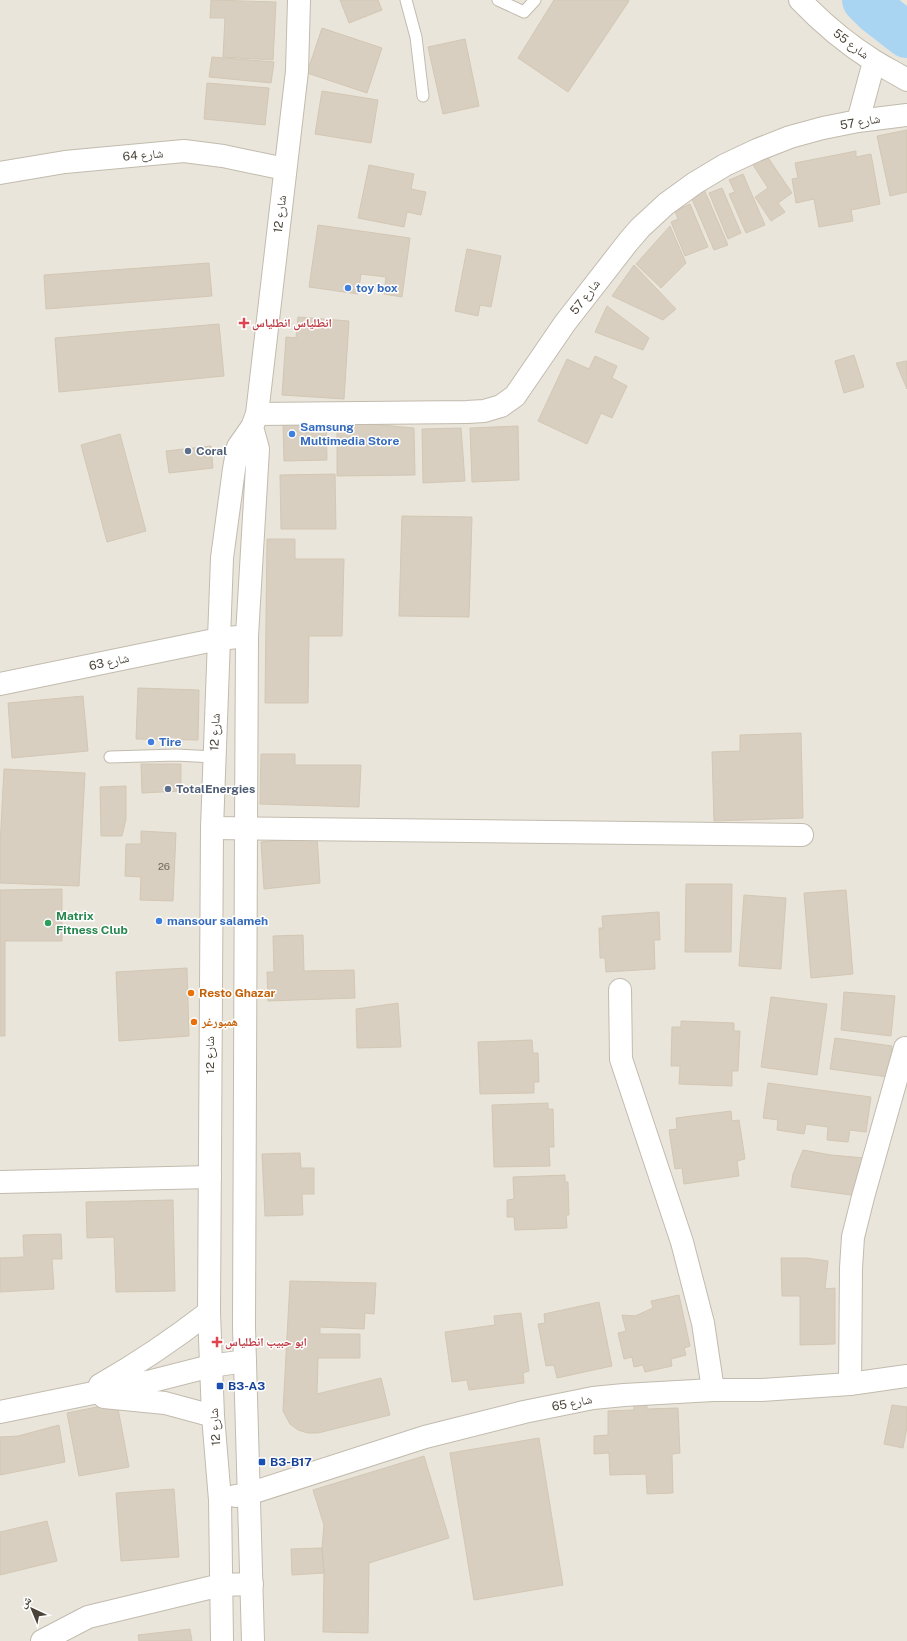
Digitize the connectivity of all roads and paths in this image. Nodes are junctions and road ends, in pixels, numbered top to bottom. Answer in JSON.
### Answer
{"nodes":[{"id":1,"x":299,"y":0,"type":"edge"},
{"id":2,"x":406,"y":0,"type":"edge"},
{"id":3,"x":498,"y":0,"type":"edge"},
{"id":4,"x":535,"y":0,"type":"edge"},
{"id":5,"x":800,"y":0,"type":"edge"},
{"id":6,"x":874,"y":62,"type":"junction"},
{"id":7,"x":905,"y":74,"type":"edge"},
{"id":8,"x":424,"y":96,"type":"dead end"},
{"id":9,"x":907,"y":115,"type":"edge"},
{"id":10,"x":858,"y":121,"type":"junction"},
{"id":11,"x":286,"y":169,"type":"junction"},
{"id":12,"x":0,"y":173,"type":"edge"},
{"id":13,"x":254,"y":420,"type":"junction"},
{"id":14,"x":247,"y":636,"type":"junction"},
{"id":15,"x":219,"y":639,"type":"junction"},
{"id":16,"x":0,"y":684,"type":"edge"},
{"id":17,"x":214,"y":757,"type":"junction"},
{"id":18,"x":110,"y":758,"type":"dead end"},
{"id":19,"x":212,"y":828,"type":"junction"},
{"id":20,"x":246,"y":829,"type":"junction"},
{"id":21,"x":802,"y":835,"type":"dead end"},
{"id":22,"x":620,"y":990,"type":"dead end"},
{"id":23,"x":905,"y":1048,"type":"dead end"},
{"id":24,"x":210,"y":1177,"type":"junction"},
{"id":25,"x":0,"y":1182,"type":"edge"},
{"id":26,"x":209,"y":1312,"type":"junction"},
{"id":27,"x":245,"y":1361,"type":"junction"},
{"id":28,"x":211,"y":1366,"type":"junction"},
{"id":29,"x":907,"y":1376,"type":"edge"},
{"id":30,"x":850,"y":1384,"type":"junction"},
{"id":31,"x":713,"y":1390,"type":"junction"},
{"id":32,"x":83,"y":1394,"type":"junction"},
{"id":33,"x":0,"y":1412,"type":"edge"},
{"id":34,"x":214,"y":1416,"type":"junction"},
{"id":35,"x":248,"y":1494,"type":"junction"},
{"id":36,"x":220,"y":1500,"type":"junction"},
{"id":37,"x":252,"y":1584,"type":"junction"},
{"id":38,"x":221,"y":1585,"type":"junction"},
{"id":39,"x":42,"y":1641,"type":"edge"},
{"id":40,"x":222,"y":1641,"type":"edge"},
{"id":41,"x":253,"y":1641,"type":"edge"}],
"edges":[{"from":1,"to":11,"type":"street","name":"شارع 12"},
{"from":2,"to":8,"type":"lane"},
{"from":3,"to":4,"type":"lane"},
{"from":5,"to":6,"type":"street","name":"شارع 55"},
{"from":6,"to":7,"type":"street","name":"شارع 55"},
{"from":6,"to":10,"type":"street"},
{"from":9,"to":10,"type":"street","name":"شارع 57"},
{"from":10,"to":13,"type":"street","name":"شارع 57"},
{"from":11,"to":12,"type":"street","name":"شارع 64"},
{"from":11,"to":13,"type":"street","name":"شارع 12"},
{"from":13,"to":14,"type":"street","name":"شارع 12"},
{"from":13,"to":15,"type":"street","name":"شارع 12"},
{"from":14,"to":15,"type":"street","name":"شارع 63"},
{"from":14,"to":20,"type":"street","name":"شارع 12"},
{"from":15,"to":16,"type":"street","name":"شارع 63"},
{"from":15,"to":17,"type":"street","name":"شارع 12"},
{"from":17,"to":18,"type":"lane"},
{"from":17,"to":19,"type":"street","name":"شارع 12"},
{"from":19,"to":20,"type":"street"},
{"from":19,"to":24,"type":"street","name":"شارع 12"},
{"from":20,"to":21,"type":"street"},
{"from":20,"to":27,"type":"street","name":"شارع 12"},
{"from":22,"to":31,"type":"street"},
{"from":23,"to":30,"type":"street"},
{"from":24,"to":25,"type":"street"},
{"from":24,"to":26,"type":"street","name":"شارع 12"},
{"from":26,"to":28,"type":"street","name":"شارع 12"},
{"from":26,"to":32,"type":"street"},
{"from":27,"to":28,"type":"street"},
{"from":27,"to":35,"type":"street","name":"شارع 12"},
{"from":28,"to":32,"type":"street"},
{"from":28,"to":34,"type":"street","name":"شارع 12"},
{"from":29,"to":30,"type":"street","name":"شارع 65"},
{"from":30,"to":31,"type":"street","name":"شارع 65"},
{"from":31,"to":35,"type":"street","name":"شارع 65"},
{"from":32,"to":33,"type":"street"},
{"from":32,"to":34,"type":"street"},
{"from":34,"to":36,"type":"street","name":"شارع 12"},
{"from":35,"to":36,"type":"street","name":"شارع 65"},
{"from":35,"to":37,"type":"street","name":"شارع 12"},
{"from":36,"to":38,"type":"street","name":"شارع 12"},
{"from":37,"to":38,"type":"street"},
{"from":37,"to":41,"type":"street","name":"شارع 12"},
{"from":38,"to":39,"type":"street"},
{"from":38,"to":40,"type":"street","name":"شارع 12"}]}
